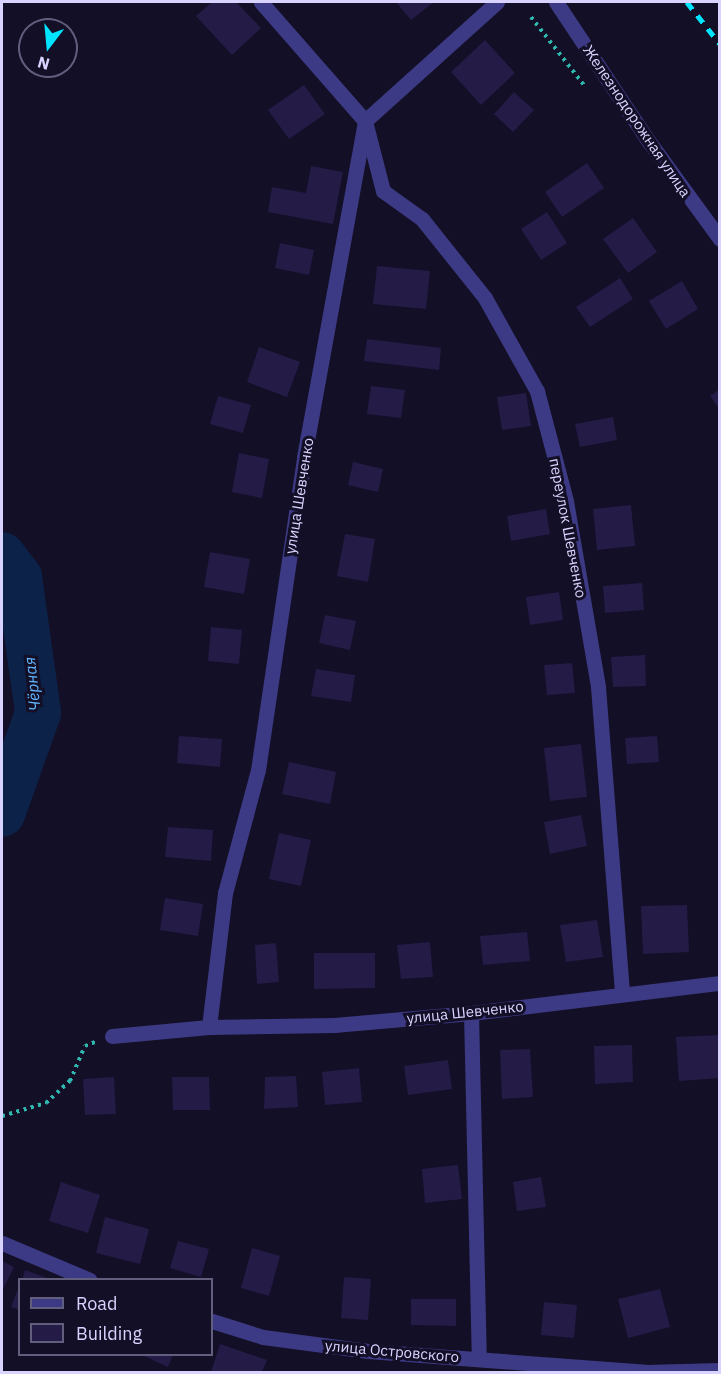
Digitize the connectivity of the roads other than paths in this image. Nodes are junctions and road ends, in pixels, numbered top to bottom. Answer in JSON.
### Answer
{"nodes":[{"id":1,"x":261,"y":2,"type":"edge"},
{"id":2,"x":497,"y":2,"type":"edge"},
{"id":3,"x":556,"y":2,"type":"edge"},
{"id":4,"x":365,"y":121,"type":"junction"},
{"id":5,"x":720,"y":239,"type":"edge"},
{"id":6,"x":720,"y":983,"type":"edge"},
{"id":7,"x":622,"y":993,"type":"junction"},
{"id":8,"x":471,"y":1013,"type":"junction"},
{"id":9,"x":209,"y":1027,"type":"junction"},
{"id":10,"x":112,"y":1036,"type":"road end"},
{"id":11,"x":2,"y":1243,"type":"edge"},
{"id":12,"x":85,"y":1278,"type":"edge"},
{"id":13,"x":213,"y":1321,"type":"edge"},
{"id":14,"x":479,"y":1359,"type":"junction"},
{"id":15,"x":720,"y":1370,"type":"edge"}],
"edges":[{"from":1,"to":4,"type":"street"},
{"from":2,"to":4,"type":"street"},
{"from":3,"to":5,"type":"street","name":"Железнодорожная улица"},
{"from":4,"to":7,"type":"street","name":"переулок Шевченко"},
{"from":4,"to":9,"type":"street","name":"улица Шевченко"},
{"from":6,"to":7,"type":"street","name":"улица Шевченко"},
{"from":7,"to":8,"type":"street","name":"улица Шевченко"},
{"from":8,"to":9,"type":"street","name":"улица Шевченко"},
{"from":8,"to":14,"type":"street"},
{"from":9,"to":10,"type":"street","name":"улица Шевченко"},
{"from":11,"to":12,"type":"street"},
{"from":13,"to":14,"type":"street","name":"улица Островского"},
{"from":14,"to":15,"type":"street","name":"улица Островского"}]}
